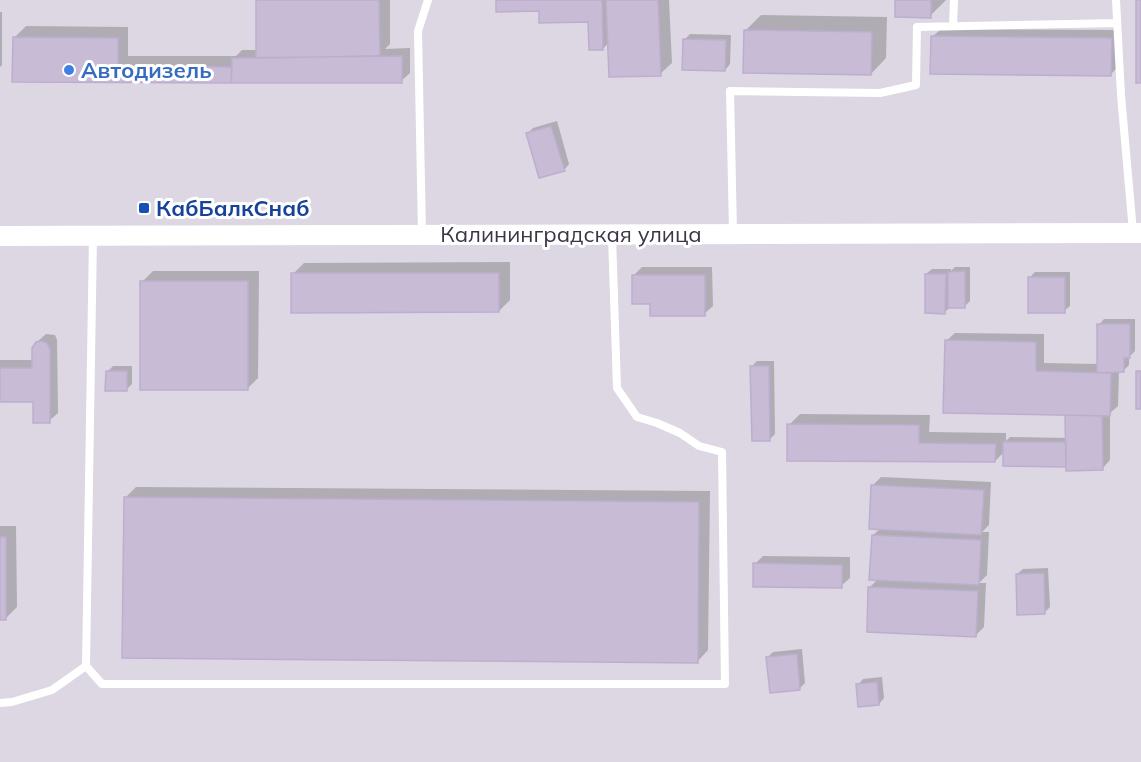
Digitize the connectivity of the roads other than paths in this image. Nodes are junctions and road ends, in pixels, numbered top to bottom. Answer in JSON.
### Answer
{"nodes":[{"id":1,"x":428,"y":0,"type":"edge"},
{"id":2,"x":954,"y":0,"type":"edge"},
{"id":3,"x":1116,"y":0,"type":"edge"},
{"id":4,"x":1117,"y":24,"type":"junction"},
{"id":5,"x":953,"y":26,"type":"junction"},
{"id":6,"x":1137,"y":233,"type":"edge"},
{"id":7,"x":612,"y":234,"type":"junction"},
{"id":8,"x":733,"y":234,"type":"junction"},
{"id":9,"x":422,"y":235,"type":"junction"},
{"id":10,"x":0,"y":236,"type":"edge"},
{"id":11,"x":93,"y":236,"type":"junction"},
{"id":12,"x":86,"y":666,"type":"junction"},
{"id":13,"x":0,"y":703,"type":"edge"}],
"edges":[{"from":1,"to":9,"type":"lane"},
{"from":2,"to":5,"type":"lane"},
{"from":3,"to":4,"type":"lane"},
{"from":4,"to":5,"type":"lane"},
{"from":4,"to":6,"type":"lane"},
{"from":5,"to":8,"type":"lane"},
{"from":6,"to":8,"type":"street","name":"Калининградская улица"},
{"from":7,"to":8,"type":"street","name":"Калининградская улица"},
{"from":7,"to":9,"type":"street","name":"Калининградская улица"},
{"from":7,"to":12,"type":"lane"},
{"from":9,"to":11,"type":"street","name":"Калининградская улица"},
{"from":10,"to":11,"type":"street","name":"Калининградская улица"},
{"from":11,"to":12,"type":"lane"},
{"from":12,"to":13,"type":"lane"}]}
